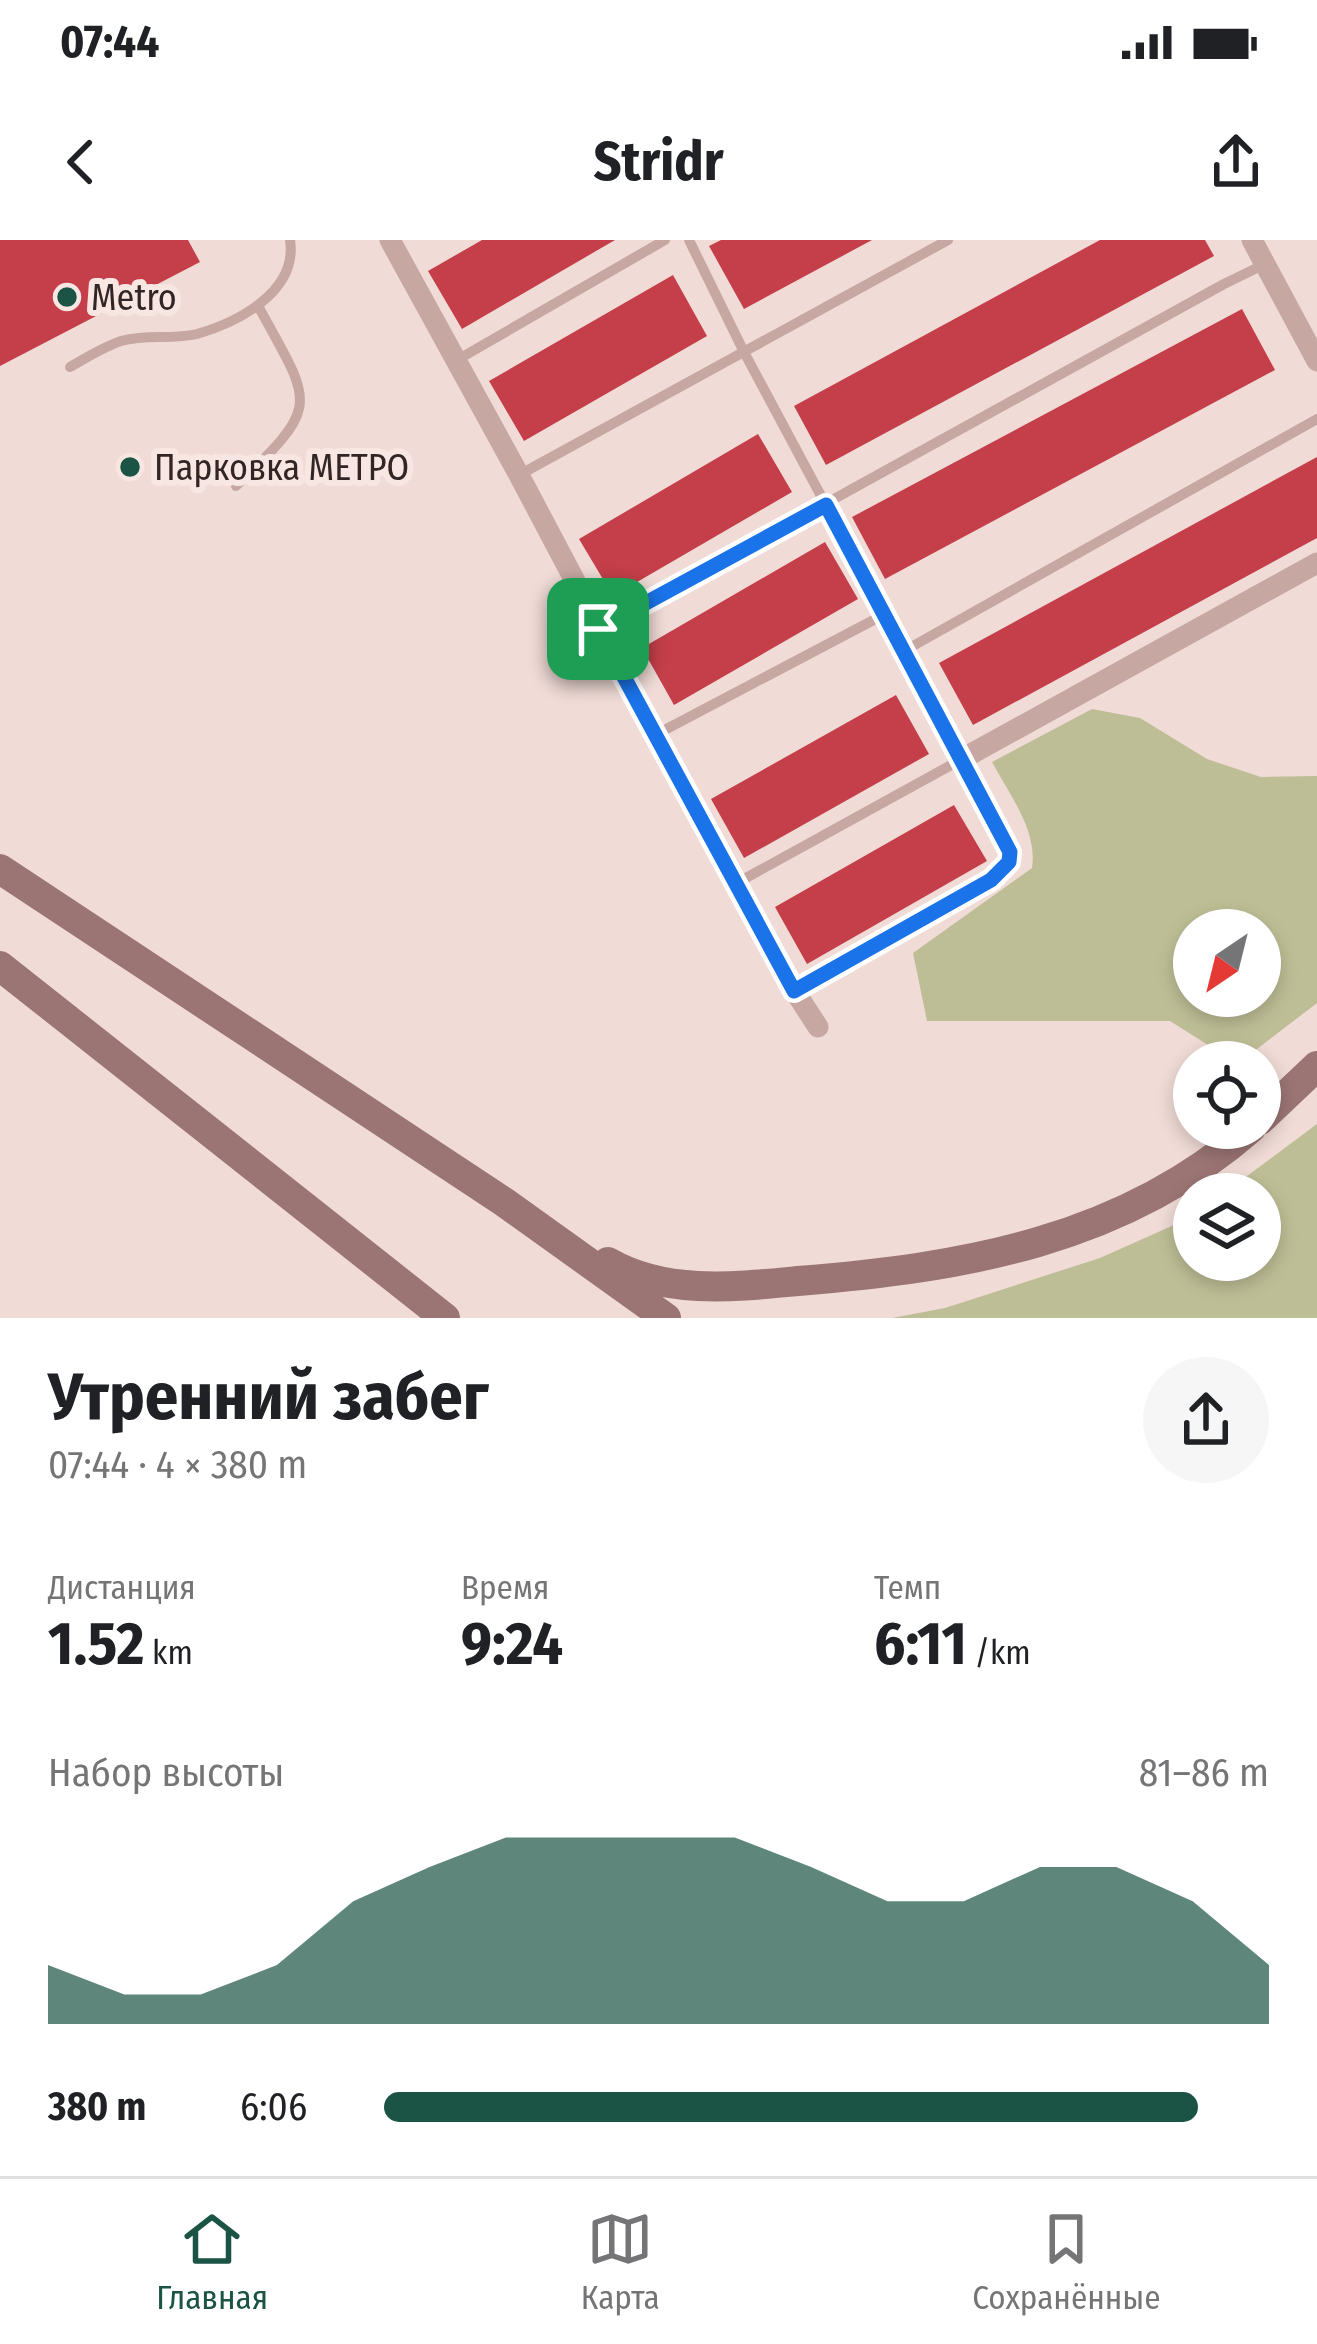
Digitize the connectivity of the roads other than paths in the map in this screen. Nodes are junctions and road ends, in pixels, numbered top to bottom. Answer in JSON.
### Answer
{"nodes":[{"id":1,"x":290,"y":240,"type":"edge"},
{"id":2,"x":665,"y":240,"type":"edge"},
{"id":3,"x":689,"y":240,"type":"edge"},
{"id":4,"x":948,"y":240,"type":"edge"},
{"id":5,"x":1252,"y":240,"type":"edge"},
{"id":6,"x":398,"y":243,"type":"edge"},
{"id":7,"x":1265,"y":264,"type":"junction"},
{"id":8,"x":258,"y":306,"type":"junction"},
{"id":9,"x":744,"y":352,"type":"junction"},
{"id":10,"x":457,"y":360,"type":"junction"},
{"id":11,"x":1317,"y":361,"type":"edge"},
{"id":12,"x":70,"y":368,"type":"dead end"},
{"id":13,"x":1317,"y":419,"type":"edge"},
{"id":14,"x":519,"y":475,"type":"junction"},
{"id":15,"x":236,"y":487,"type":"dead end"},
{"id":16,"x":826,"y":505,"type":"junction"},
{"id":17,"x":1317,"y":563,"type":"edge"},
{"id":18,"x":885,"y":614,"type":"junction"},
{"id":19,"x":598,"y":629,"type":"junction"},
{"id":20,"x":904,"y":651,"type":"junction"},
{"id":21,"x":657,"y":734,"type":"junction"},
{"id":22,"x":962,"y":759,"type":"junction"},
{"id":23,"x":0,"y":869,"type":"edge"},
{"id":24,"x":735,"y":884,"type":"junction"},
{"id":25,"x":0,"y":966,"type":"edge"},
{"id":26,"x":794,"y":991,"type":"junction"},
{"id":27,"x":818,"y":1027,"type":"dead end"},
{"id":28,"x":1317,"y":1066,"type":"edge"},
{"id":29,"x":1281,"y":1100,"type":"edge"},
{"id":30,"x":1224,"y":1149,"type":"edge"},
{"id":31,"x":504,"y":1202,"type":"junction"},
{"id":32,"x":445,"y":1318,"type":"edge"},
{"id":33,"x":666,"y":1318,"type":"edge"}],
"edges":[{"from":1,"to":8,"type":"lane"},
{"from":2,"to":10,"type":"lane"},
{"from":3,"to":9,"type":"lane"},
{"from":4,"to":9,"type":"lane"},
{"from":5,"to":7,"type":"street"},
{"from":6,"to":10,"type":"street"},
{"from":7,"to":11,"type":"street"},
{"from":7,"to":16,"type":"lane"},
{"from":8,"to":12,"type":"lane"},
{"from":8,"to":15,"type":"lane"},
{"from":9,"to":14,"type":"lane"},
{"from":9,"to":16,"type":"lane"},
{"from":10,"to":14,"type":"street"},
{"from":13,"to":20,"type":"lane"},
{"from":14,"to":19,"type":"street"},
{"from":16,"to":18,"type":"lane"},
{"from":16,"to":19,"type":"lane"},
{"from":17,"to":22,"type":"street"},
{"from":18,"to":20,"type":"lane"},
{"from":18,"to":21,"type":"lane"},
{"from":19,"to":21,"type":"street"},
{"from":20,"to":22,"type":"lane"},
{"from":21,"to":24,"type":"street"},
{"from":22,"to":24,"type":"lane"},
{"from":22,"to":26,"type":"street"},
{"from":23,"to":31,"type":"main road"},
{"from":24,"to":26,"type":"street"},
{"from":25,"to":32,"type":"main road"},
{"from":26,"to":27,"type":"street"},
{"from":28,"to":29,"type":"main road"},
{"from":30,"to":31,"type":"main road"},
{"from":31,"to":33,"type":"main road"}]}
